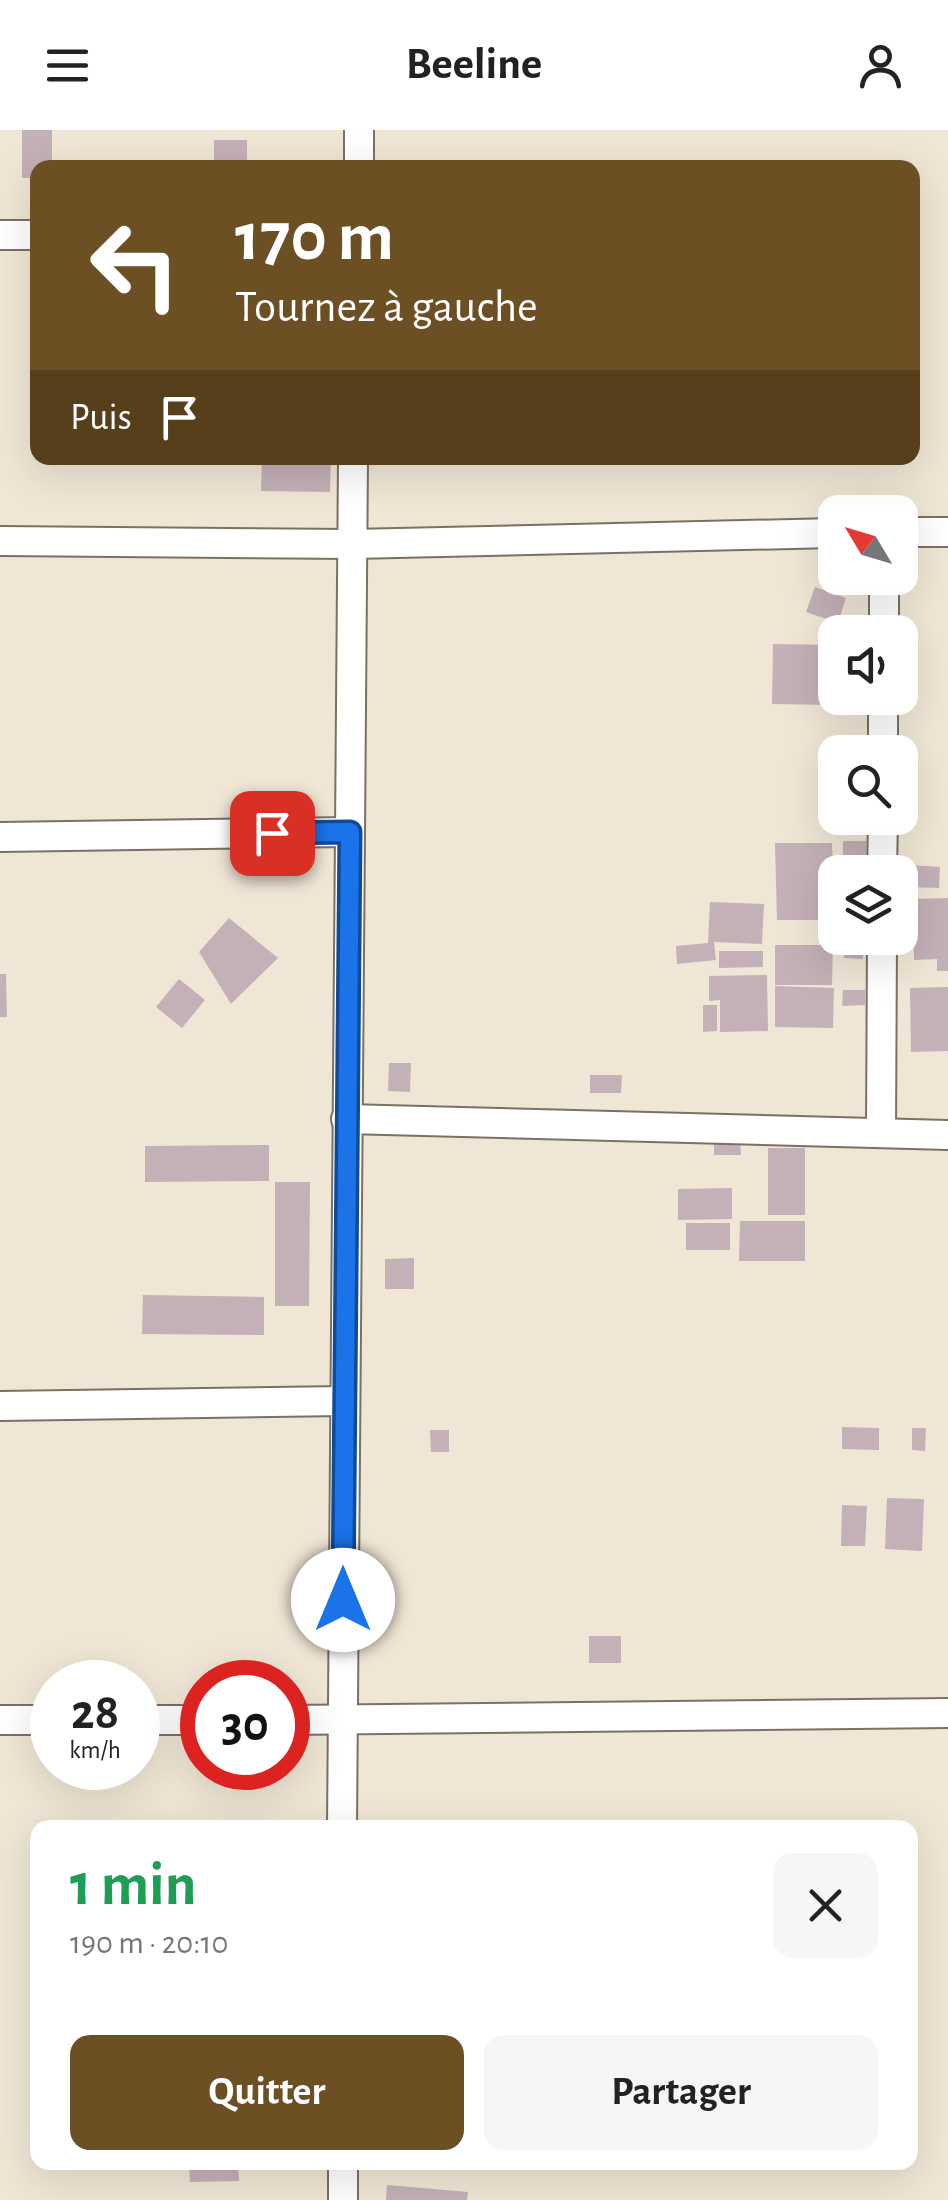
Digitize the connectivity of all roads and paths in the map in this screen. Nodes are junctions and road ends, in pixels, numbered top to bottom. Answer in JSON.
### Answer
{"nodes":[{"id":1,"x":359,"y":130,"type":"edge"},
{"id":2,"x":358,"y":160,"type":"edge"},
{"id":3,"x":0,"y":235,"type":"edge"},
{"id":4,"x":30,"y":235,"type":"edge"},
{"id":5,"x":354,"y":465,"type":"edge"},
{"id":6,"x":918,"y":532,"type":"edge"},
{"id":7,"x":948,"y":532,"type":"edge"},
{"id":8,"x":818,"y":534,"type":"edge"},
{"id":9,"x":0,"y":542,"type":"edge"},
{"id":10,"x":352,"y":544,"type":"junction"},
{"id":11,"x":350,"y":832,"type":"junction"},
{"id":12,"x":0,"y":837,"type":"edge"},
{"id":13,"x":882,"y":955,"type":"edge"},
{"id":14,"x":346,"y":1118,"type":"junction"},
{"id":15,"x":881,"y":1133,"type":"junction"},
{"id":16,"x":948,"y":1135,"type":"edge"},
{"id":17,"x":344,"y":1401,"type":"junction"},
{"id":18,"x":0,"y":1406,"type":"edge"},
{"id":19,"x":948,"y":1713,"type":"edge"},
{"id":20,"x":0,"y":1720,"type":"edge"},
{"id":21,"x":30,"y":1720,"type":"edge"},
{"id":22,"x":310,"y":1720,"type":"edge"},
{"id":23,"x":342,"y":1720,"type":"junction"},
{"id":24,"x":342,"y":1820,"type":"edge"},
{"id":25,"x":343,"y":2170,"type":"edge"},
{"id":26,"x":343,"y":2200,"type":"edge"}],
"edges":[{"from":1,"to":2,"type":"street"},
{"from":3,"to":4,"type":"street"},
{"from":5,"to":10,"type":"street"},
{"from":6,"to":7,"type":"street"},
{"from":8,"to":10,"type":"street"},
{"from":9,"to":10,"type":"street"},
{"from":10,"to":11,"type":"street"},
{"from":11,"to":12,"type":"street"},
{"from":11,"to":14,"type":"street"},
{"from":13,"to":15,"type":"street"},
{"from":14,"to":15,"type":"street"},
{"from":14,"to":17,"type":"street"},
{"from":15,"to":16,"type":"street"},
{"from":17,"to":18,"type":"street"},
{"from":17,"to":23,"type":"street"},
{"from":19,"to":23,"type":"street"},
{"from":20,"to":21,"type":"street"},
{"from":22,"to":23,"type":"street"},
{"from":23,"to":24,"type":"street"},
{"from":25,"to":26,"type":"street"}]}
